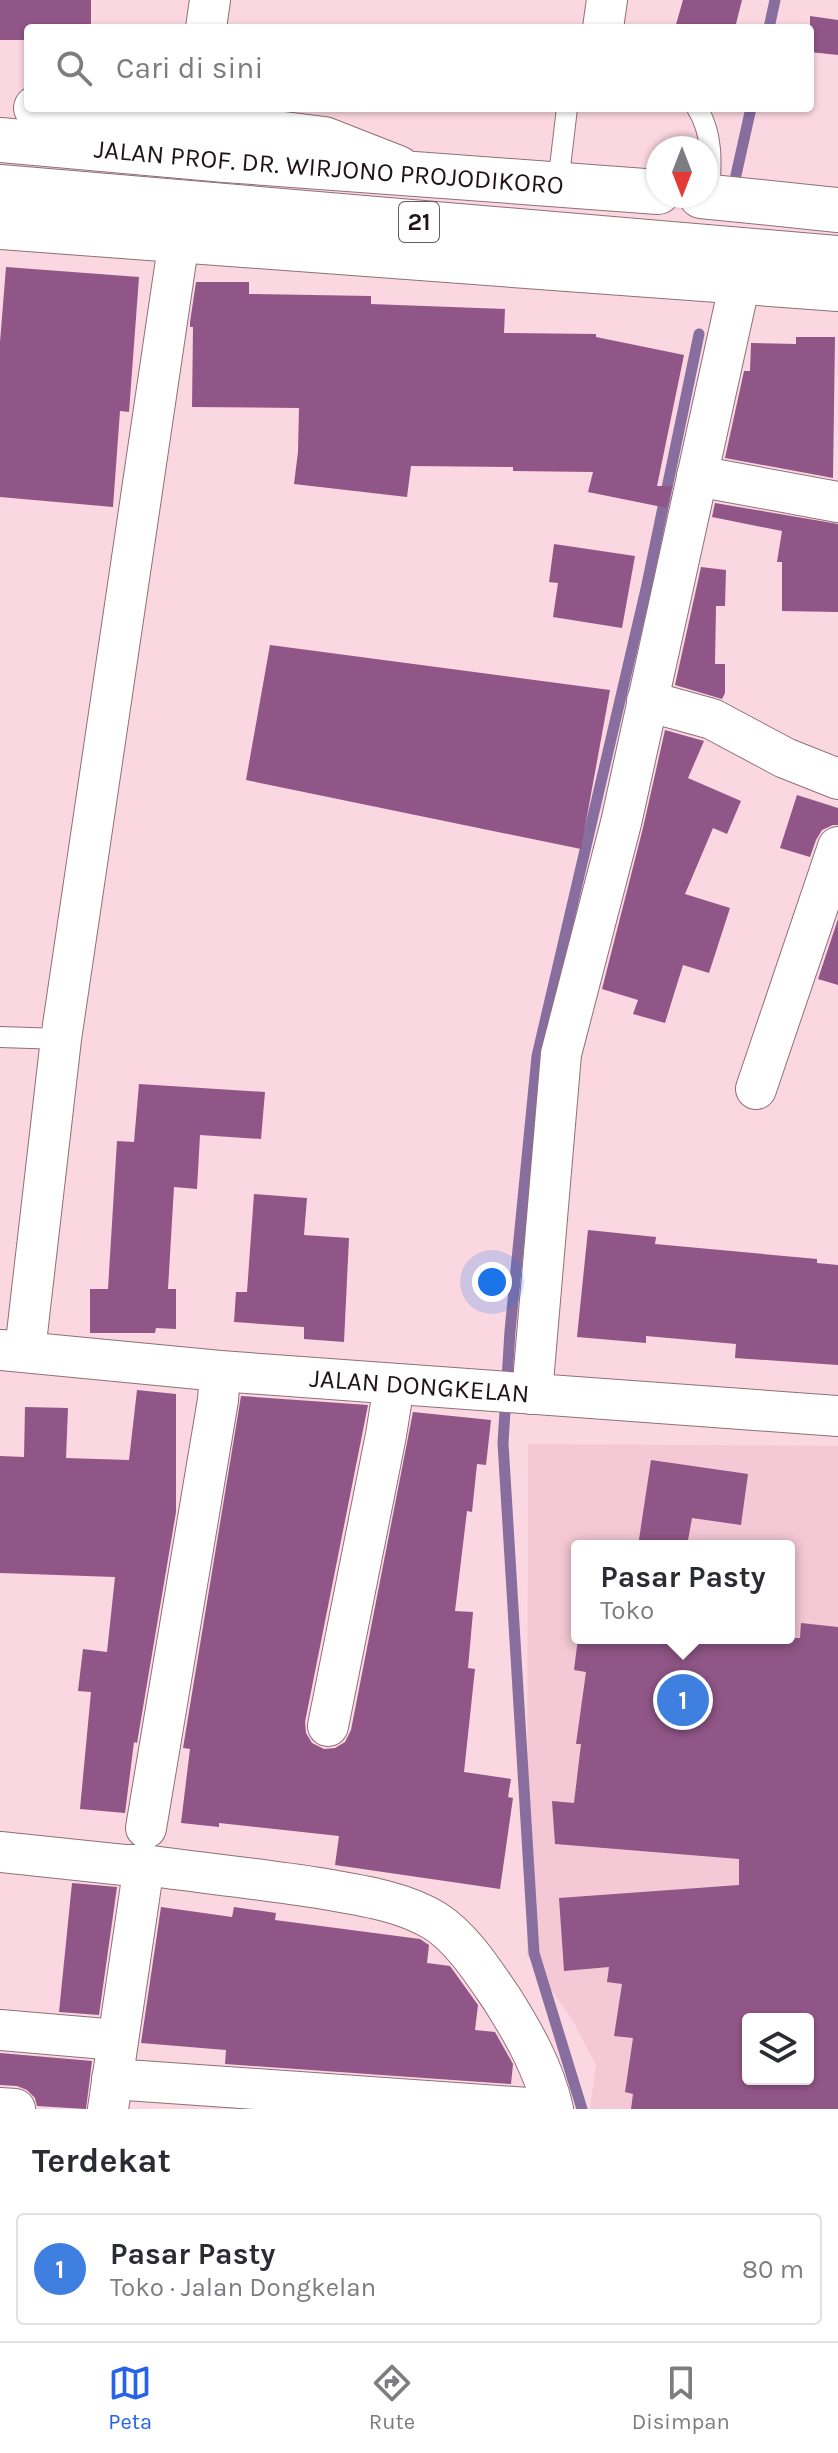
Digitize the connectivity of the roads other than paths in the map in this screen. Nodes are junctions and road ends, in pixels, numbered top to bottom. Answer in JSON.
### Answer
{"nodes":[{"id":1,"x":210,"y":0,"type":"edge"},
{"id":2,"x":607,"y":0,"type":"edge"},
{"id":3,"x":207,"y":24,"type":"edge"},
{"id":4,"x":604,"y":24,"type":"edge"},
{"id":5,"x":0,"y":105,"type":"edge"},
{"id":6,"x":24,"y":107,"type":"edge"},
{"id":7,"x":127,"y":112,"type":"edge"},
{"id":8,"x":567,"y":112,"type":"edge"},
{"id":9,"x":699,"y":112,"type":"edge"},
{"id":10,"x":195,"y":115,"type":"edge"},
{"id":11,"x":709,"y":136,"type":"edge"},
{"id":12,"x":0,"y":140,"type":"edge"},
{"id":13,"x":412,"y":174,"type":"junction"},
{"id":14,"x":558,"y":184,"type":"junction"},
{"id":15,"x":0,"y":187,"type":"edge"},
{"id":16,"x":646,"y":191,"type":"edge"},
{"id":17,"x":718,"y":197,"type":"edge"},
{"id":18,"x":838,"y":210,"type":"edge"},
{"id":19,"x":0,"y":227,"type":"edge"},
{"id":20,"x":179,"y":240,"type":"junction"},
{"id":21,"x":838,"y":258,"type":"edge"},
{"id":22,"x":740,"y":282,"type":"junction"},
{"id":23,"x":838,"y":289,"type":"edge"},
{"id":24,"x":697,"y":476,"type":"junction"},
{"id":25,"x":838,"y":502,"type":"edge"},
{"id":26,"x":647,"y":701,"type":"junction"},
{"id":27,"x":838,"y":779,"type":"edge"},
{"id":28,"x":838,"y":847,"type":"edge"},
{"id":29,"x":0,"y":1037,"type":"edge"},
{"id":30,"x":61,"y":1039,"type":"junction"},
{"id":31,"x":756,"y":1089,"type":"dead end"},
{"id":32,"x":13,"y":1351,"type":"edge"},
{"id":33,"x":220,"y":1371,"type":"junction"},
{"id":34,"x":394,"y":1385,"type":"junction"},
{"id":35,"x":532,"y":1394,"type":"junction"},
{"id":36,"x":838,"y":1416,"type":"edge"},
{"id":37,"x":328,"y":1726,"type":"dead end"},
{"id":38,"x":145,"y":1847,"type":"junction"},
{"id":39,"x":0,"y":1852,"type":"edge"},
{"id":40,"x":0,"y":2030,"type":"edge"},
{"id":41,"x":117,"y":2040,"type":"junction"},
{"id":42,"x":110,"y":2094,"type":"edge"},
{"id":43,"x":0,"y":2108,"type":"edge"},
{"id":44,"x":15,"y":2109,"type":"edge"},
{"id":45,"x":542,"y":2109,"type":"edge"},
{"id":46,"x":553,"y":2109,"type":"edge"}],
"edges":[{"from":1,"to":3,"type":"street"},
{"from":2,"to":4,"type":"street"},
{"from":5,"to":6,"type":"main road"},
{"from":7,"to":10,"type":"main road"},
{"from":8,"to":14,"type":"lane"},
{"from":9,"to":11,"type":"lane"},
{"from":10,"to":13,"type":"main road"},
{"from":12,"to":13,"type":"main road","name":"JALAN PROF. DR. WIRJONO PROJODIKORO","number":"21"},
{"from":13,"to":14,"type":"main road","name":"JALAN PROF. DR. WIRJONO PROJODIKORO","number":"21"},
{"from":14,"to":16,"type":"main road","name":"JALAN PROF. DR. WIRJONO PROJODIKORO","number":"21"},
{"from":15,"to":21,"type":"main road","number":"21"},
{"from":17,"to":18,"type":"main road"},
{"from":19,"to":20,"type":"main road"},
{"from":20,"to":22,"type":"main road"},
{"from":20,"to":30,"type":"street"},
{"from":22,"to":23,"type":"main road"},
{"from":22,"to":24,"type":"street"},
{"from":24,"to":25,"type":"street"},
{"from":24,"to":26,"type":"street"},
{"from":26,"to":27,"type":"street"},
{"from":26,"to":35,"type":"street"},
{"from":28,"to":31,"type":"street"},
{"from":29,"to":30,"type":"lane"},
{"from":30,"to":32,"type":"street"},
{"from":32,"to":33,"type":"street","name":"JALAN DONGKELAN"},
{"from":33,"to":34,"type":"street","name":"JALAN DONGKELAN"},
{"from":33,"to":38,"type":"street"},
{"from":34,"to":35,"type":"street","name":"JALAN DONGKELAN"},
{"from":34,"to":37,"type":"street"},
{"from":35,"to":36,"type":"street","name":"JALAN DONGKELAN"},
{"from":38,"to":39,"type":"street"},
{"from":38,"to":41,"type":"street"},
{"from":38,"to":46,"type":"street"},
{"from":40,"to":41,"type":"street"},
{"from":41,"to":42,"type":"street"},
{"from":42,"to":45,"type":"street"},
{"from":43,"to":44,"type":"street"}]}
